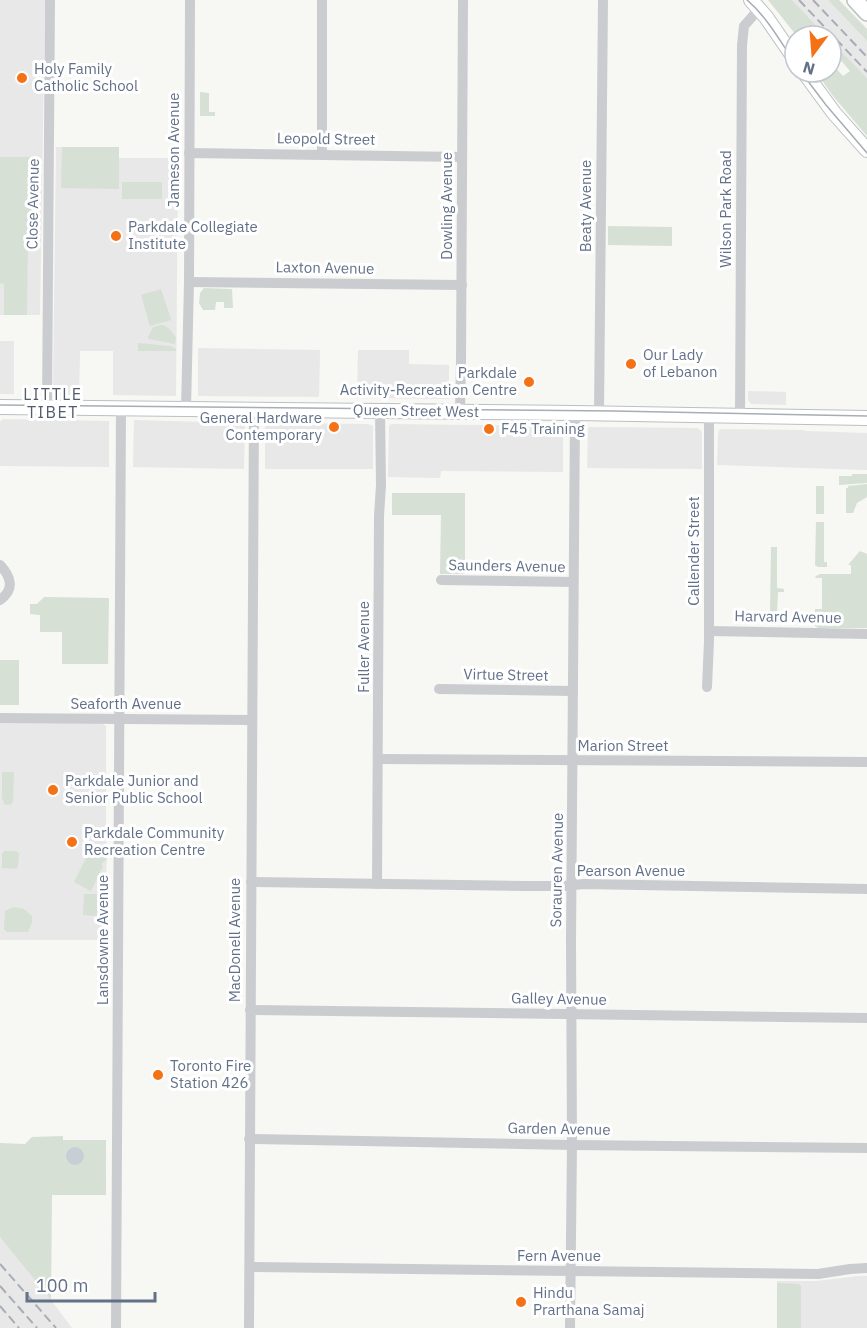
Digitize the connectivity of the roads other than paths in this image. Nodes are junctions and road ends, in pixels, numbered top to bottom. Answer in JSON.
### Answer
{"nodes":[{"id":1,"x":50,"y":0,"type":"edge"},
{"id":2,"x":190,"y":0,"type":"edge"},
{"id":3,"x":322,"y":0,"type":"edge"},
{"id":4,"x":462,"y":0,"type":"edge"},
{"id":5,"x":603,"y":0,"type":"edge"},
{"id":6,"x":855,"y":0,"type":"edge"},
{"id":7,"x":755,"y":4,"type":"edge"},
{"id":8,"x":867,"y":13,"type":"edge"},
{"id":9,"x":783,"y":41,"type":"edge"},
{"id":10,"x":813,"y":84,"type":"edge"},
{"id":11,"x":867,"y":150,"type":"edge"},
{"id":12,"x":189,"y":153,"type":"junction"},
{"id":13,"x":322,"y":154,"type":"junction"},
{"id":14,"x":462,"y":157,"type":"junction"},
{"id":15,"x":189,"y":282,"type":"junction"},
{"id":16,"x":462,"y":285,"type":"junction"},
{"id":17,"x":0,"y":407,"type":"edge"},
{"id":18,"x":47,"y":407,"type":"junction"},
{"id":19,"x":121,"y":408,"type":"junction"},
{"id":20,"x":186,"y":408,"type":"junction"},
{"id":21,"x":255,"y":409,"type":"junction"},
{"id":22,"x":380,"y":410,"type":"junction"},
{"id":23,"x":460,"y":412,"type":"junction"},
{"id":24,"x":575,"y":412,"type":"junction"},
{"id":25,"x":599,"y":413,"type":"junction"},
{"id":26,"x":710,"y":415,"type":"junction"},
{"id":27,"x":740,"y":415,"type":"junction"},
{"id":28,"x":867,"y":418,"type":"edge"},
{"id":29,"x":0,"y":565,"type":"edge"},
{"id":30,"x":441,"y":580,"type":"dead end"},
{"id":31,"x":573,"y":582,"type":"junction"},
{"id":32,"x":0,"y":600,"type":"edge"},
{"id":33,"x":709,"y":631,"type":"junction"},
{"id":34,"x":867,"y":634,"type":"edge"},
{"id":35,"x":707,"y":687,"type":"dead end"},
{"id":36,"x":440,"y":689,"type":"dead end"},
{"id":37,"x":573,"y":691,"type":"junction"},
{"id":38,"x":0,"y":718,"type":"edge"},
{"id":39,"x":120,"y":718,"type":"junction"},
{"id":40,"x":252,"y":720,"type":"junction"},
{"id":41,"x":378,"y":759,"type":"junction"},
{"id":42,"x":573,"y":760,"type":"junction"},
{"id":43,"x":867,"y":762,"type":"edge"},
{"id":44,"x":251,"y":882,"type":"junction"},
{"id":45,"x":377,"y":884,"type":"junction"},
{"id":46,"x":573,"y":885,"type":"junction"},
{"id":47,"x":867,"y":889,"type":"edge"},
{"id":48,"x":250,"y":1010,"type":"junction"},
{"id":49,"x":571,"y":1015,"type":"junction"},
{"id":50,"x":867,"y":1018,"type":"edge"},
{"id":51,"x":249,"y":1139,"type":"junction"},
{"id":52,"x":572,"y":1145,"type":"junction"},
{"id":53,"x":867,"y":1148,"type":"edge"},
{"id":54,"x":250,"y":1268,"type":"junction"},
{"id":55,"x":867,"y":1268,"type":"edge"},
{"id":56,"x":571,"y":1272,"type":"junction"},
{"id":57,"x":116,"y":1328,"type":"edge"},
{"id":58,"x":249,"y":1328,"type":"edge"},
{"id":59,"x":570,"y":1328,"type":"edge"}],
"edges":[{"from":1,"to":18,"type":"street","name":"Close Avenue"},
{"from":2,"to":12,"type":"street","name":"Jameson Avenue"},
{"from":3,"to":13,"type":"street"},
{"from":4,"to":14,"type":"street","name":"Dowling Avenue"},
{"from":5,"to":25,"type":"street","name":"Beaty Avenue"},
{"from":6,"to":8,"type":"highway"},
{"from":7,"to":9,"type":"main road"},
{"from":7,"to":27,"type":"street","name":"Wilson Park Road"},
{"from":10,"to":11,"type":"main road"},
{"from":12,"to":13,"type":"street","name":"Leopold Street"},
{"from":12,"to":15,"type":"street","name":"Jameson Avenue"},
{"from":13,"to":14,"type":"street","name":"Leopold Street"},
{"from":14,"to":16,"type":"street","name":"Dowling Avenue"},
{"from":15,"to":16,"type":"street","name":"Laxton Avenue"},
{"from":15,"to":20,"type":"street","name":"Jameson Avenue"},
{"from":16,"to":23,"type":"street","name":"Dowling Avenue"},
{"from":17,"to":18,"type":"main road","name":"Queen Street West"},
{"from":18,"to":19,"type":"main road","name":"Queen Street West"},
{"from":19,"to":20,"type":"main road","name":"Queen Street West"},
{"from":19,"to":39,"type":"street","name":"Lansdowne Avenue"},
{"from":20,"to":21,"type":"main road","name":"Queen Street West"},
{"from":21,"to":22,"type":"main road","name":"Queen Street West"},
{"from":21,"to":40,"type":"street","name":"MacDonell Avenue"},
{"from":22,"to":23,"type":"main road","name":"Queen Street West"},
{"from":22,"to":41,"type":"street","name":"Fuller Avenue"},
{"from":23,"to":24,"type":"main road","name":"Queen Street West"},
{"from":24,"to":25,"type":"main road","name":"Queen Street West"},
{"from":24,"to":31,"type":"street","name":"Sorauren Avenue"},
{"from":25,"to":26,"type":"main road","name":"Queen Street West"},
{"from":26,"to":27,"type":"main road","name":"Queen Street West"},
{"from":26,"to":33,"type":"street","name":"Callender Street"},
{"from":27,"to":28,"type":"main road","name":"Queen Street West"},
{"from":29,"to":32,"type":"street"},
{"from":30,"to":31,"type":"street","name":"Saunders Avenue"},
{"from":31,"to":37,"type":"street","name":"Sorauren Avenue"},
{"from":33,"to":34,"type":"street","name":"Harvard Avenue"},
{"from":33,"to":35,"type":"street","name":"Callender Street"},
{"from":36,"to":37,"type":"street","name":"Virtue Street"},
{"from":37,"to":42,"type":"street","name":"Sorauren Avenue"},
{"from":38,"to":39,"type":"street","name":"Seaforth Avenue"},
{"from":39,"to":40,"type":"street","name":"Seaforth Avenue"},
{"from":39,"to":57,"type":"street","name":"Lansdowne Avenue"},
{"from":40,"to":44,"type":"street","name":"MacDonell Avenue"},
{"from":41,"to":42,"type":"street","name":"Marion Street"},
{"from":41,"to":45,"type":"street","name":"Fuller Avenue"},
{"from":42,"to":43,"type":"street","name":"Marion Street"},
{"from":42,"to":46,"type":"street","name":"Sorauren Avenue"},
{"from":44,"to":45,"type":"street","name":"Pearson Avenue"},
{"from":44,"to":48,"type":"street","name":"MacDonell Avenue"},
{"from":45,"to":46,"type":"street","name":"Pearson Avenue"},
{"from":46,"to":47,"type":"street","name":"Pearson Avenue"},
{"from":46,"to":49,"type":"street","name":"Sorauren Avenue"},
{"from":48,"to":49,"type":"street","name":"Galley Avenue"},
{"from":48,"to":51,"type":"street","name":"MacDonell Avenue"},
{"from":49,"to":50,"type":"street","name":"Galley Avenue"},
{"from":49,"to":52,"type":"street","name":"Sorauren Avenue"},
{"from":51,"to":52,"type":"street","name":"Garden Avenue"},
{"from":51,"to":54,"type":"street","name":"MacDonell Avenue"},
{"from":52,"to":53,"type":"street","name":"Garden Avenue"},
{"from":52,"to":56,"type":"street","name":"Sorauren Avenue"},
{"from":54,"to":56,"type":"street","name":"Fern Avenue"},
{"from":54,"to":58,"type":"street","name":"MacDonell Avenue"},
{"from":55,"to":56,"type":"street","name":"Fern Avenue"},
{"from":56,"to":59,"type":"street","name":"Sorauren Avenue"}]}
